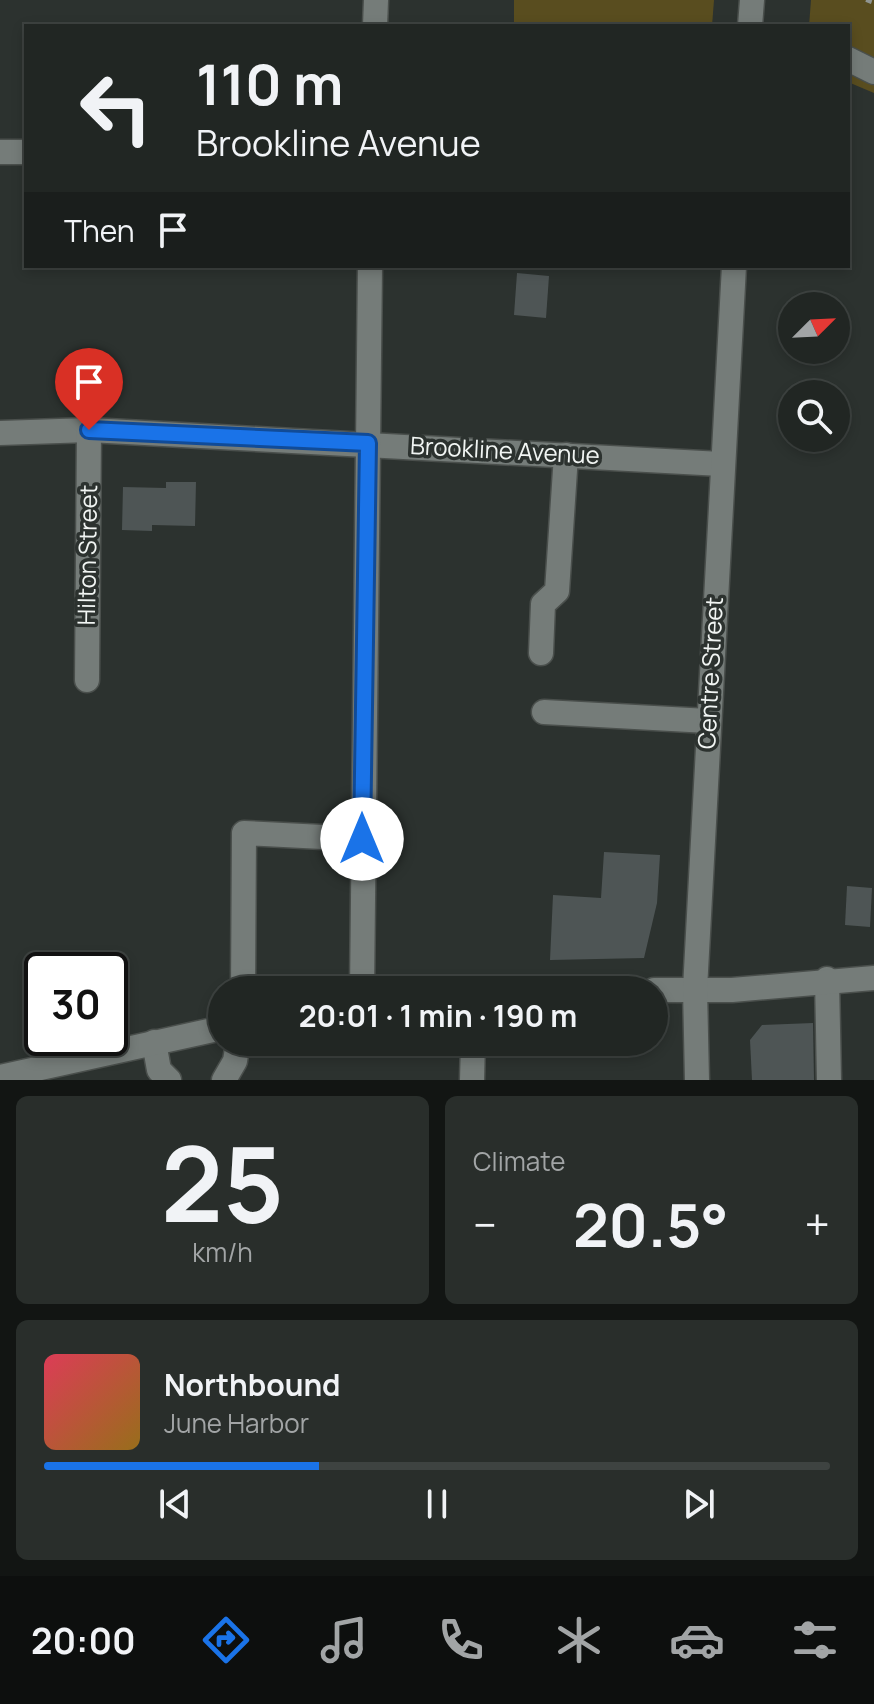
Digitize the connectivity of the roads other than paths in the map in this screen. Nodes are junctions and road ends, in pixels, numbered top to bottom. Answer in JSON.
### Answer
{"nodes":[{"id":1,"x":376,"y":0,"type":"edge"},
{"id":2,"x":752,"y":0,"type":"edge"},
{"id":3,"x":375,"y":24,"type":"edge"},
{"id":4,"x":750,"y":24,"type":"edge"},
{"id":5,"x":850,"y":60,"type":"edge"},
{"id":6,"x":874,"y":72,"type":"edge"},
{"id":7,"x":0,"y":152,"type":"edge"},
{"id":8,"x":24,"y":152,"type":"edge"},
{"id":9,"x":370,"y":268,"type":"edge"},
{"id":10,"x":734,"y":268,"type":"edge"},
{"id":11,"x":89,"y":430,"type":"junction"},
{"id":12,"x":0,"y":433,"type":"edge"},
{"id":13,"x":368,"y":443,"type":"junction"},
{"id":14,"x":566,"y":455,"type":"junction"},
{"id":15,"x":721,"y":464,"type":"junction"},
{"id":16,"x":541,"y":653,"type":"dead end"},
{"id":17,"x":87,"y":680,"type":"dead end"},
{"id":18,"x":544,"y":712,"type":"dead end"},
{"id":19,"x":708,"y":721,"type":"junction"},
{"id":20,"x":362,"y":839,"type":"junction"},
{"id":21,"x":243,"y":976,"type":"edge"},
{"id":22,"x":362,"y":976,"type":"edge"},
{"id":23,"x":874,"y":978,"type":"edge"},
{"id":24,"x":827,"y":979,"type":"junction"},
{"id":25,"x":695,"y":989,"type":"junction"},
{"id":26,"x":668,"y":990,"type":"edge"},
{"id":27,"x":208,"y":1031,"type":"edge"},
{"id":28,"x":154,"y":1042,"type":"junction"},
{"id":29,"x":236,"y":1056,"type":"edge"},
{"id":30,"x":473,"y":1056,"type":"edge"},
{"id":31,"x":0,"y":1077,"type":"edge"},
{"id":32,"x":169,"y":1080,"type":"edge"},
{"id":33,"x":224,"y":1080,"type":"edge"},
{"id":34,"x":472,"y":1080,"type":"edge"},
{"id":35,"x":697,"y":1080,"type":"edge"},
{"id":36,"x":829,"y":1080,"type":"edge"}],
"edges":[{"from":1,"to":3,"type":"street"},
{"from":2,"to":4,"type":"street"},
{"from":5,"to":6,"type":"street"},
{"from":7,"to":8,"type":"street"},
{"from":9,"to":13,"type":"street"},
{"from":10,"to":15,"type":"street","name":"Centre Street"},
{"from":11,"to":12,"type":"street","name":"Brookline Avenue"},
{"from":11,"to":13,"type":"street","name":"Brookline Avenue"},
{"from":11,"to":17,"type":"street","name":"Hilton Street"},
{"from":13,"to":14,"type":"street","name":"Brookline Avenue"},
{"from":13,"to":20,"type":"street"},
{"from":14,"to":15,"type":"street","name":"Brookline Avenue"},
{"from":14,"to":16,"type":"street"},
{"from":15,"to":19,"type":"street","name":"Centre Street"},
{"from":18,"to":19,"type":"street"},
{"from":19,"to":25,"type":"street","name":"Centre Street"},
{"from":20,"to":21,"type":"street"},
{"from":20,"to":22,"type":"street"},
{"from":23,"to":24,"type":"street"},
{"from":24,"to":25,"type":"street"},
{"from":24,"to":36,"type":"street"},
{"from":25,"to":26,"type":"street"},
{"from":25,"to":35,"type":"street","name":"Centre Street"},
{"from":27,"to":28,"type":"street"},
{"from":28,"to":31,"type":"street"},
{"from":28,"to":32,"type":"street"},
{"from":29,"to":33,"type":"street"},
{"from":30,"to":34,"type":"street"}]}
